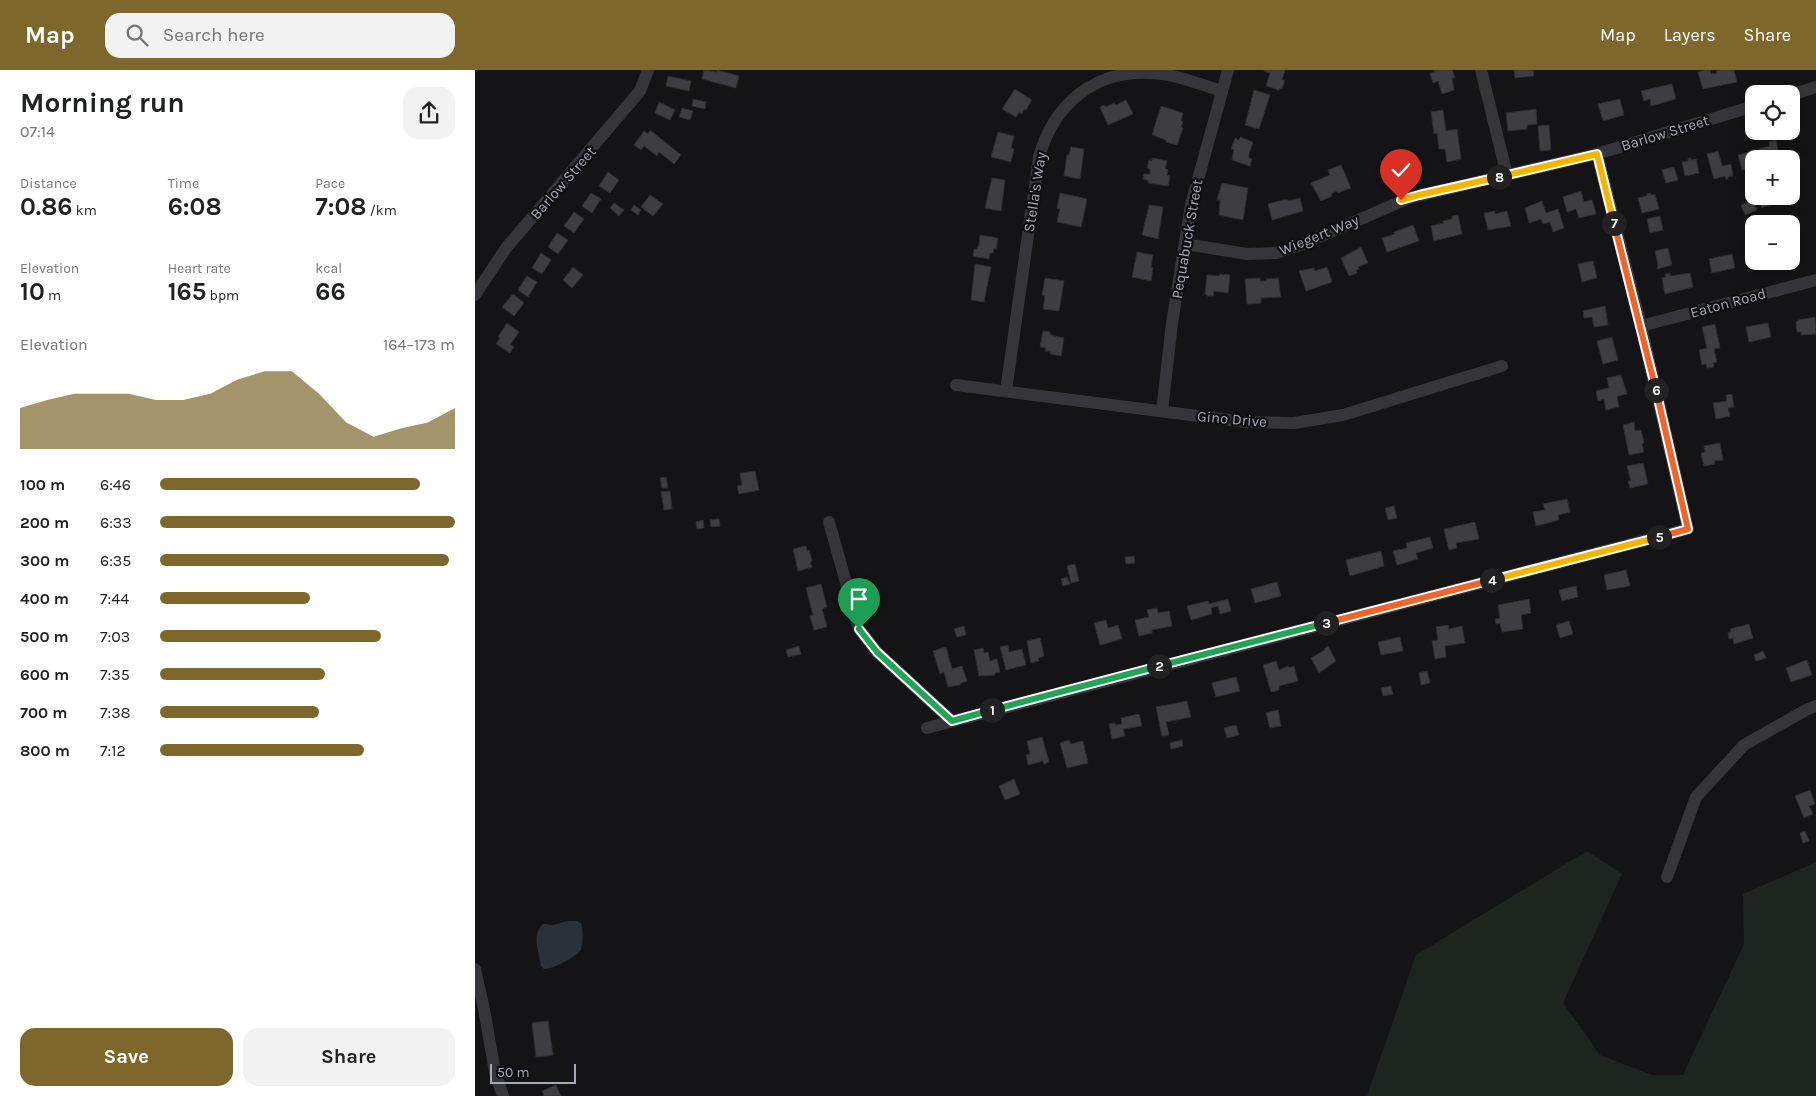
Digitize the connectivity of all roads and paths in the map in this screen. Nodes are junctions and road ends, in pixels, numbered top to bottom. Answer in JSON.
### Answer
{"nodes":[{"id":1,"x":648,"y":70,"type":"edge"},
{"id":2,"x":1228,"y":70,"type":"edge"},
{"id":3,"x":1481,"y":70,"type":"edge"},
{"id":4,"x":1816,"y":87,"type":"edge"},
{"id":5,"x":1222,"y":91,"type":"junction"},
{"id":6,"x":1800,"y":92,"type":"edge"},
{"id":7,"x":1745,"y":109,"type":"edge"},
{"id":8,"x":1597,"y":154,"type":"junction"},
{"id":9,"x":1507,"y":175,"type":"junction"},
{"id":10,"x":1185,"y":244,"type":"junction"},
{"id":11,"x":1816,"y":280,"type":"edge"},
{"id":12,"x":475,"y":295,"type":"edge"},
{"id":13,"x":1641,"y":326,"type":"junction"},
{"id":14,"x":1502,"y":366,"type":"dead end"},
{"id":15,"x":956,"y":385,"type":"dead end"},
{"id":16,"x":1006,"y":391,"type":"junction"},
{"id":17,"x":1162,"y":411,"type":"junction"},
{"id":18,"x":829,"y":522,"type":"dead end"},
{"id":19,"x":1816,"y":706,"type":"edge"},
{"id":20,"x":952,"y":721,"type":"junction"},
{"id":21,"x":927,"y":728,"type":"dead end"},
{"id":22,"x":1667,"y":877,"type":"dead end"},
{"id":23,"x":475,"y":969,"type":"edge"},
{"id":24,"x":503,"y":1096,"type":"edge"}],
"edges":[{"from":1,"to":12,"type":"street","name":"Barlow Street"},
{"from":2,"to":5,"type":"street","name":"Pequabuck Street"},
{"from":3,"to":9,"type":"street"},
{"from":4,"to":6,"type":"street"},
{"from":5,"to":10,"type":"street","name":"Pequabuck Street"},
{"from":5,"to":16,"type":"street","name":"Stella's Way"},
{"from":7,"to":8,"type":"street","name":"Barlow Street"},
{"from":8,"to":9,"type":"street","name":"Barlow Street"},
{"from":8,"to":13,"type":"street"},
{"from":9,"to":10,"type":"street","name":"Wiegert Way"},
{"from":10,"to":17,"type":"street","name":"Pequabuck Street"},
{"from":11,"to":13,"type":"street","name":"Eaton Road"},
{"from":13,"to":20,"type":"street"},
{"from":14,"to":17,"type":"street","name":"Gino Drive"},
{"from":15,"to":16,"type":"street","name":"Gino Drive"},
{"from":16,"to":17,"type":"street","name":"Gino Drive"},
{"from":18,"to":20,"type":"street"},
{"from":19,"to":22,"type":"street"},
{"from":20,"to":21,"type":"street"},
{"from":23,"to":24,"type":"street"}]}
